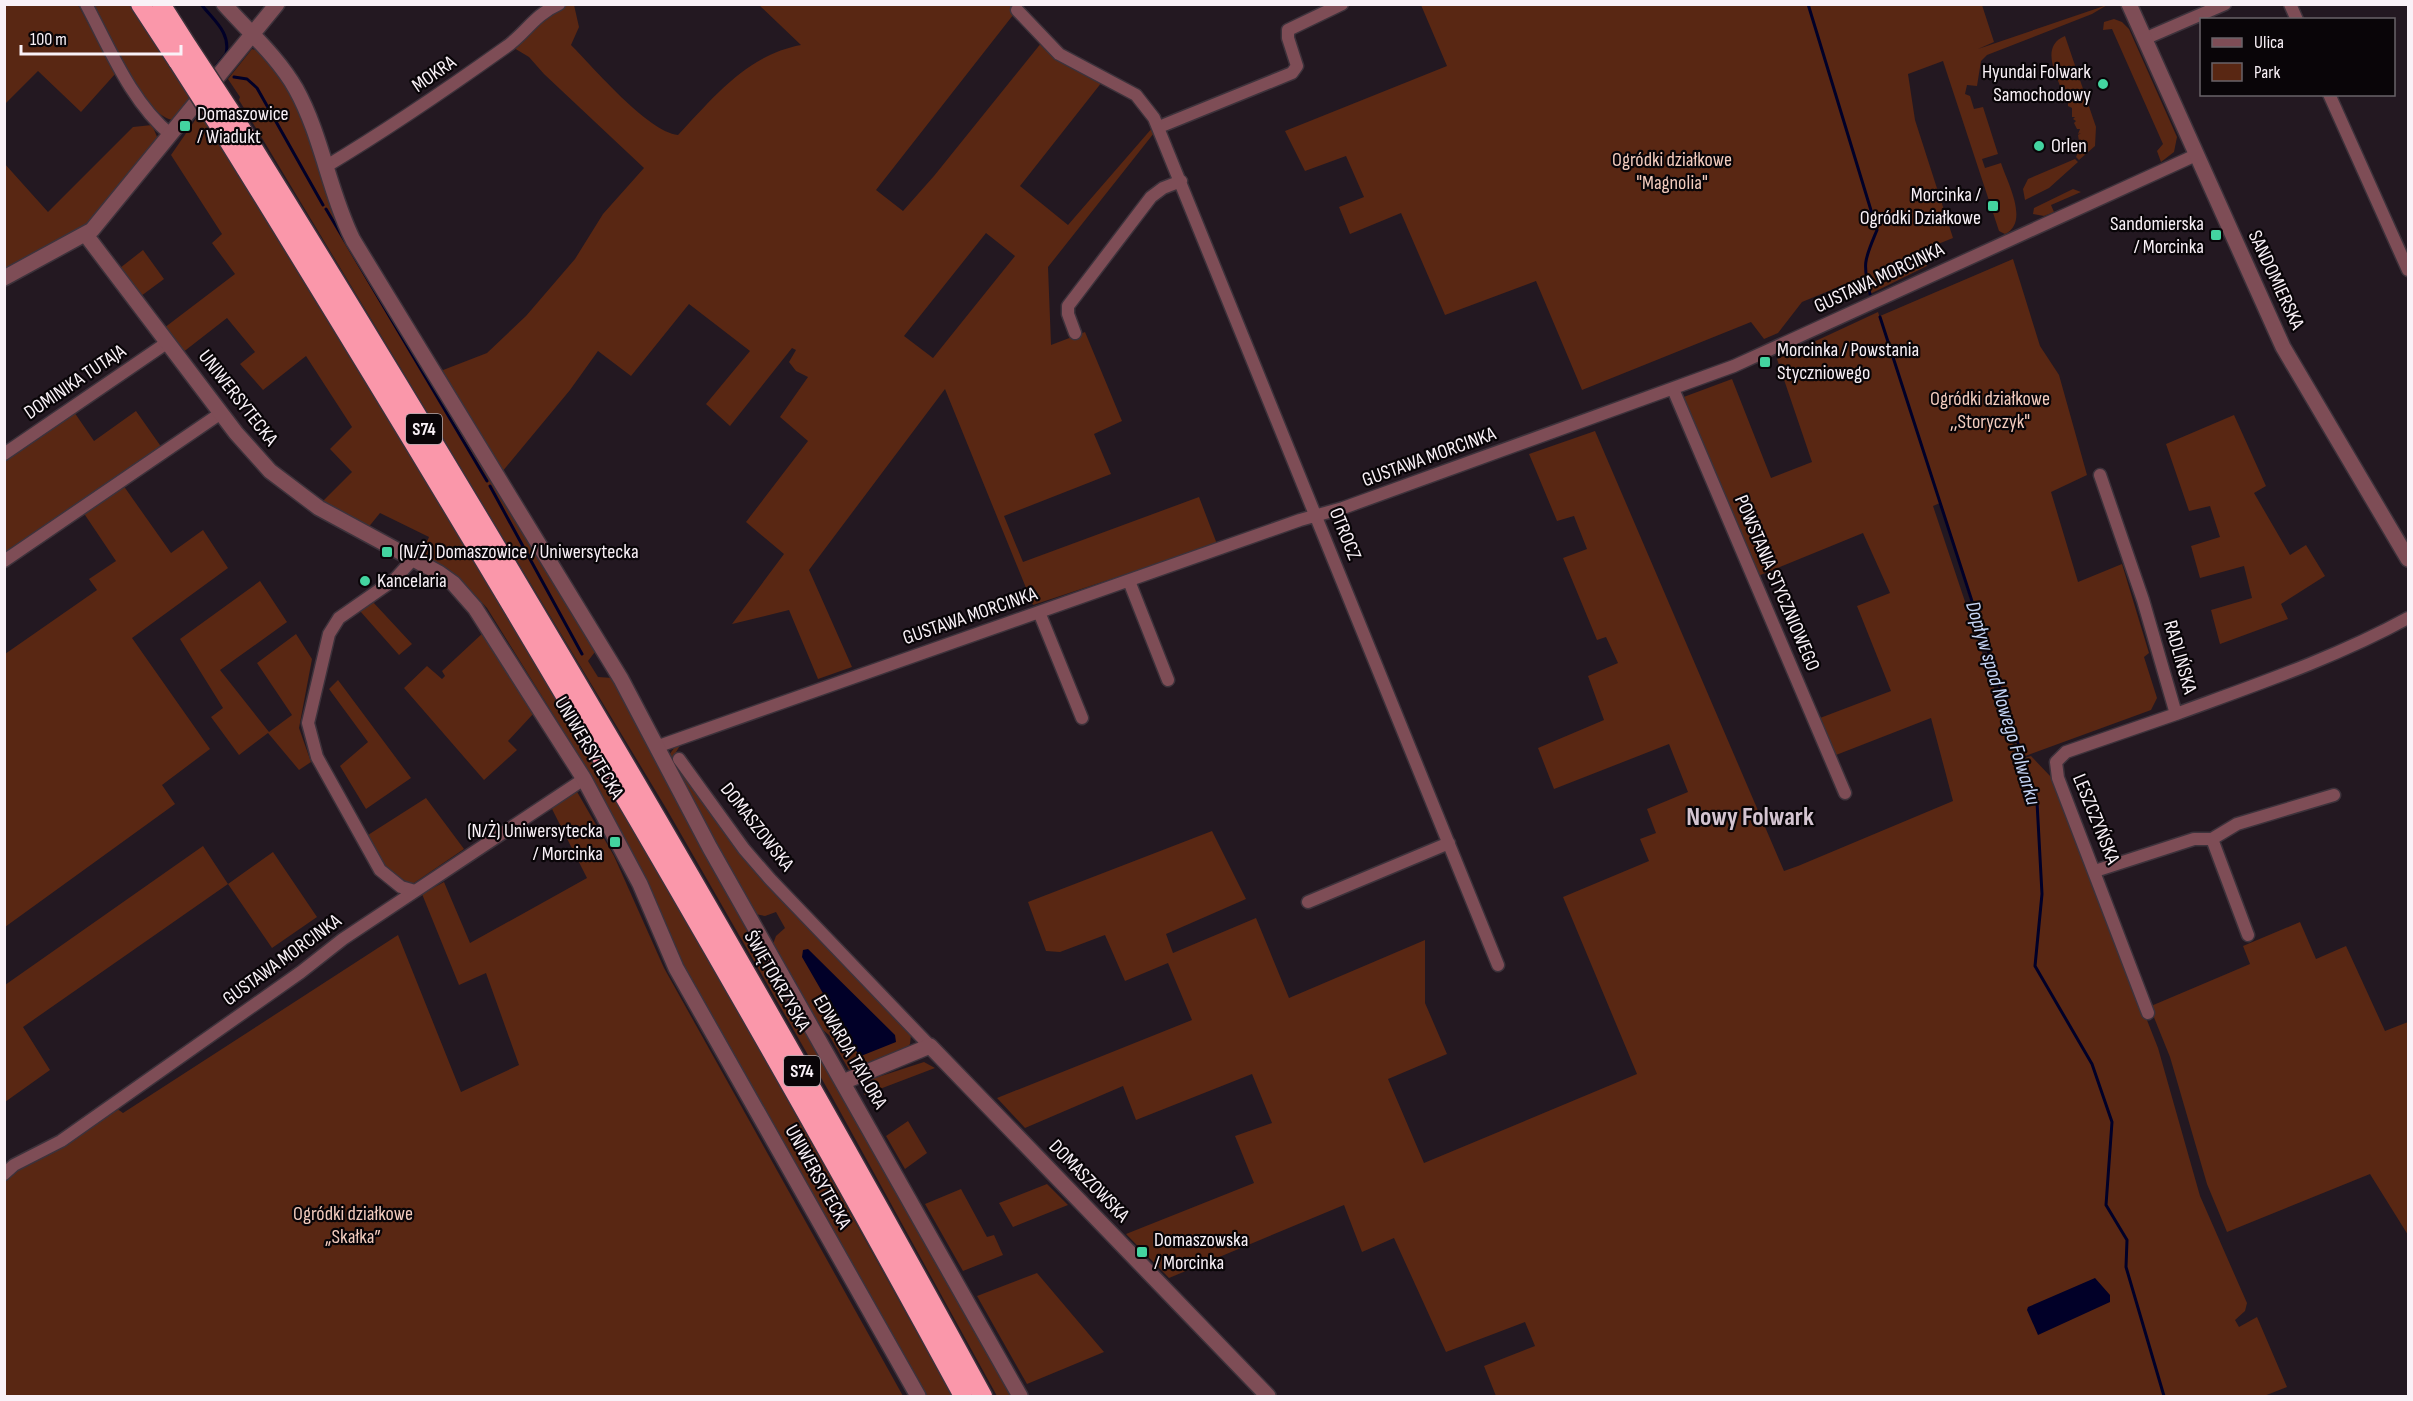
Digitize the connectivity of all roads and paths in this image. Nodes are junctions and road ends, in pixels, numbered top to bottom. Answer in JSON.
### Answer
{"nodes":[{"id":1,"x":86,"y":4,"type":"edge"},
{"id":2,"x":140,"y":4,"type":"edge"},
{"id":3,"x":161,"y":4,"type":"edge"},
{"id":4,"x":224,"y":4,"type":"edge"},
{"id":5,"x":277,"y":4,"type":"edge"},
{"id":6,"x":559,"y":4,"type":"edge"},
{"id":7,"x":1342,"y":4,"type":"edge"},
{"id":8,"x":2129,"y":4,"type":"edge"},
{"id":9,"x":2225,"y":4,"type":"edge"},
{"id":10,"x":2290,"y":4,"type":"edge"},
{"id":11,"x":1017,"y":10,"type":"dead end"},
{"id":12,"x":2296,"y":18,"type":"edge"},
{"id":13,"x":252,"y":35,"type":"junction"},
{"id":14,"x":2144,"y":39,"type":"junction"},
{"id":15,"x":184,"y":55,"type":"junction"},
{"id":16,"x":2330,"y":96,"type":"edge"},
{"id":17,"x":1156,"y":122,"type":"junction"},
{"id":18,"x":171,"y":135,"type":"junction"},
{"id":19,"x":2196,"y":155,"type":"junction"},
{"id":20,"x":325,"y":167,"type":"junction"},
{"id":21,"x":1181,"y":181,"type":"junction"},
{"id":22,"x":86,"y":235,"type":"junction"},
{"id":23,"x":2409,"y":270,"type":"edge"},
{"id":24,"x":4,"y":278,"type":"edge"},
{"id":25,"x":1075,"y":333,"type":"dead end"},
{"id":26,"x":168,"y":342,"type":"junction"},
{"id":27,"x":1673,"y":389,"type":"junction"},
{"id":28,"x":220,"y":413,"type":"junction"},
{"id":29,"x":4,"y":454,"type":"edge"},
{"id":30,"x":2100,"y":475,"type":"dead end"},
{"id":31,"x":1317,"y":516,"type":"junction"},
{"id":32,"x":414,"y":558,"type":"junction"},
{"id":33,"x":2409,"y":559,"type":"edge"},
{"id":34,"x":4,"y":561,"type":"edge"},
{"id":35,"x":1129,"y":581,"type":"junction"},
{"id":36,"x":1039,"y":612,"type":"junction"},
{"id":37,"x":2409,"y":618,"type":"edge"},
{"id":38,"x":1168,"y":680,"type":"dead end"},
{"id":39,"x":2176,"y":714,"type":"junction"},
{"id":40,"x":1082,"y":718,"type":"dead end"},
{"id":41,"x":656,"y":747,"type":"junction"},
{"id":42,"x":608,"y":753,"type":"junction"},
{"id":43,"x":679,"y":759,"type":"dead end"},
{"id":44,"x":584,"y":779,"type":"junction"},
{"id":45,"x":1845,"y":793,"type":"dead end"},
{"id":46,"x":2334,"y":795,"type":"dead end"},
{"id":47,"x":2212,"y":839,"type":"junction"},
{"id":48,"x":1449,"y":843,"type":"junction"},
{"id":49,"x":2095,"y":872,"type":"junction"},
{"id":50,"x":415,"y":891,"type":"junction"},
{"id":51,"x":1308,"y":902,"type":"dead end"},
{"id":52,"x":2248,"y":934,"type":"dead end"},
{"id":53,"x":1498,"y":965,"type":"dead end"},
{"id":54,"x":2148,"y":1013,"type":"dead end"},
{"id":55,"x":930,"y":1046,"type":"junction"},
{"id":56,"x":843,"y":1082,"type":"junction"},
{"id":57,"x":4,"y":1174,"type":"edge"},
{"id":58,"x":918,"y":1396,"type":"edge"},
{"id":59,"x":963,"y":1396,"type":"edge"},
{"id":60,"x":983,"y":1396,"type":"edge"},
{"id":61,"x":1020,"y":1396,"type":"edge"},
{"id":62,"x":1268,"y":1396,"type":"edge"}],
"edges":[{"from":1,"to":18,"type":"street"},
{"from":2,"to":15,"type":"highway","number":"S74"},
{"from":3,"to":15,"type":"highway","number":"S74"},
{"from":4,"to":13,"type":"street","name":"EDWARDA TAYLORA"},
{"from":5,"to":13,"type":"street"},
{"from":6,"to":20,"type":"street","name":"MOKRA"},
{"from":7,"to":17,"type":"street"},
{"from":8,"to":14,"type":"street","name":"SANDOMIERSKA"},
{"from":9,"to":14,"type":"street"},
{"from":10,"to":12,"type":"street"},
{"from":11,"to":17,"type":"street","name":"OTROCZ"},
{"from":13,"to":18,"type":"street"},
{"from":13,"to":20,"type":"street","name":"EDWARDA TAYLORA"},
{"from":14,"to":19,"type":"street","name":"SANDOMIERSKA"},
{"from":15,"to":42,"type":"highway","number":"S74","bridge":true},
{"from":15,"to":42,"type":"highway","number":"S74","bridge":true},
{"from":16,"to":23,"type":"street"},
{"from":17,"to":21,"type":"street","name":"OTROCZ"},
{"from":18,"to":22,"type":"street"},
{"from":19,"to":27,"type":"street","name":"GUSTAWA MORCINKA"},
{"from":19,"to":33,"type":"street","name":"SANDOMIERSKA"},
{"from":20,"to":41,"type":"street","name":"EDWARDA TAYLORA"},
{"from":21,"to":25,"type":"street"},
{"from":21,"to":31,"type":"street","name":"OTROCZ"},
{"from":22,"to":24,"type":"street"},
{"from":22,"to":26,"type":"street","name":"UNIWERSYTECKA"},
{"from":26,"to":28,"type":"street","name":"UNIWERSYTECKA"},
{"from":26,"to":29,"type":"street","name":"DOMINIKA TUTAJA"},
{"from":27,"to":31,"type":"street","name":"GUSTAWA MORCINKA"},
{"from":27,"to":45,"type":"street","name":"POWSTANIA STYCZNIOWEGO"},
{"from":28,"to":32,"type":"street","name":"UNIWERSYTECKA"},
{"from":28,"to":34,"type":"street"},
{"from":30,"to":39,"type":"street","name":"RADLIŃSKA"},
{"from":31,"to":35,"type":"street","name":"GUSTAWA MORCINKA"},
{"from":31,"to":48,"type":"street","name":"OTROCZ"},
{"from":32,"to":44,"type":"street","name":"UNIWERSYTECKA"},
{"from":32,"to":50,"type":"street"},
{"from":35,"to":36,"type":"street","name":"GUSTAWA MORCINKA"},
{"from":35,"to":38,"type":"street"},
{"from":36,"to":40,"type":"street"},
{"from":36,"to":41,"type":"street","name":"GUSTAWA MORCINKA"},
{"from":37,"to":39,"type":"street","name":"RADLIŃSKA"},
{"from":39,"to":49,"type":"street","name":"LESZCZYŃSKA"},
{"from":41,"to":56,"type":"street","name":"EDWARDA TAYLORA"},
{"from":42,"to":59,"type":"highway","name":"ŚWIĘTOKRZYSKA","number":"S74"},
{"from":42,"to":60,"type":"highway","name":"ŚWIĘTOKRZYSKA","number":"S74"},
{"from":43,"to":55,"type":"street","name":"DOMASZOWSKA"},
{"from":44,"to":50,"type":"street","name":"GUSTAWA MORCINKA"},
{"from":44,"to":58,"type":"street","name":"UNIWERSYTECKA"},
{"from":46,"to":47,"type":"street"},
{"from":47,"to":49,"type":"street"},
{"from":47,"to":52,"type":"street"},
{"from":48,"to":51,"type":"street"},
{"from":48,"to":53,"type":"street","name":"OTROCZ"},
{"from":49,"to":54,"type":"street","name":"LESZCZYŃSKA"},
{"from":50,"to":57,"type":"street","name":"GUSTAWA MORCINKA"},
{"from":55,"to":56,"type":"street"},
{"from":55,"to":62,"type":"street","name":"DOMASZOWSKA"},
{"from":56,"to":61,"type":"street","name":"EDWARDA TAYLORA"}]}
